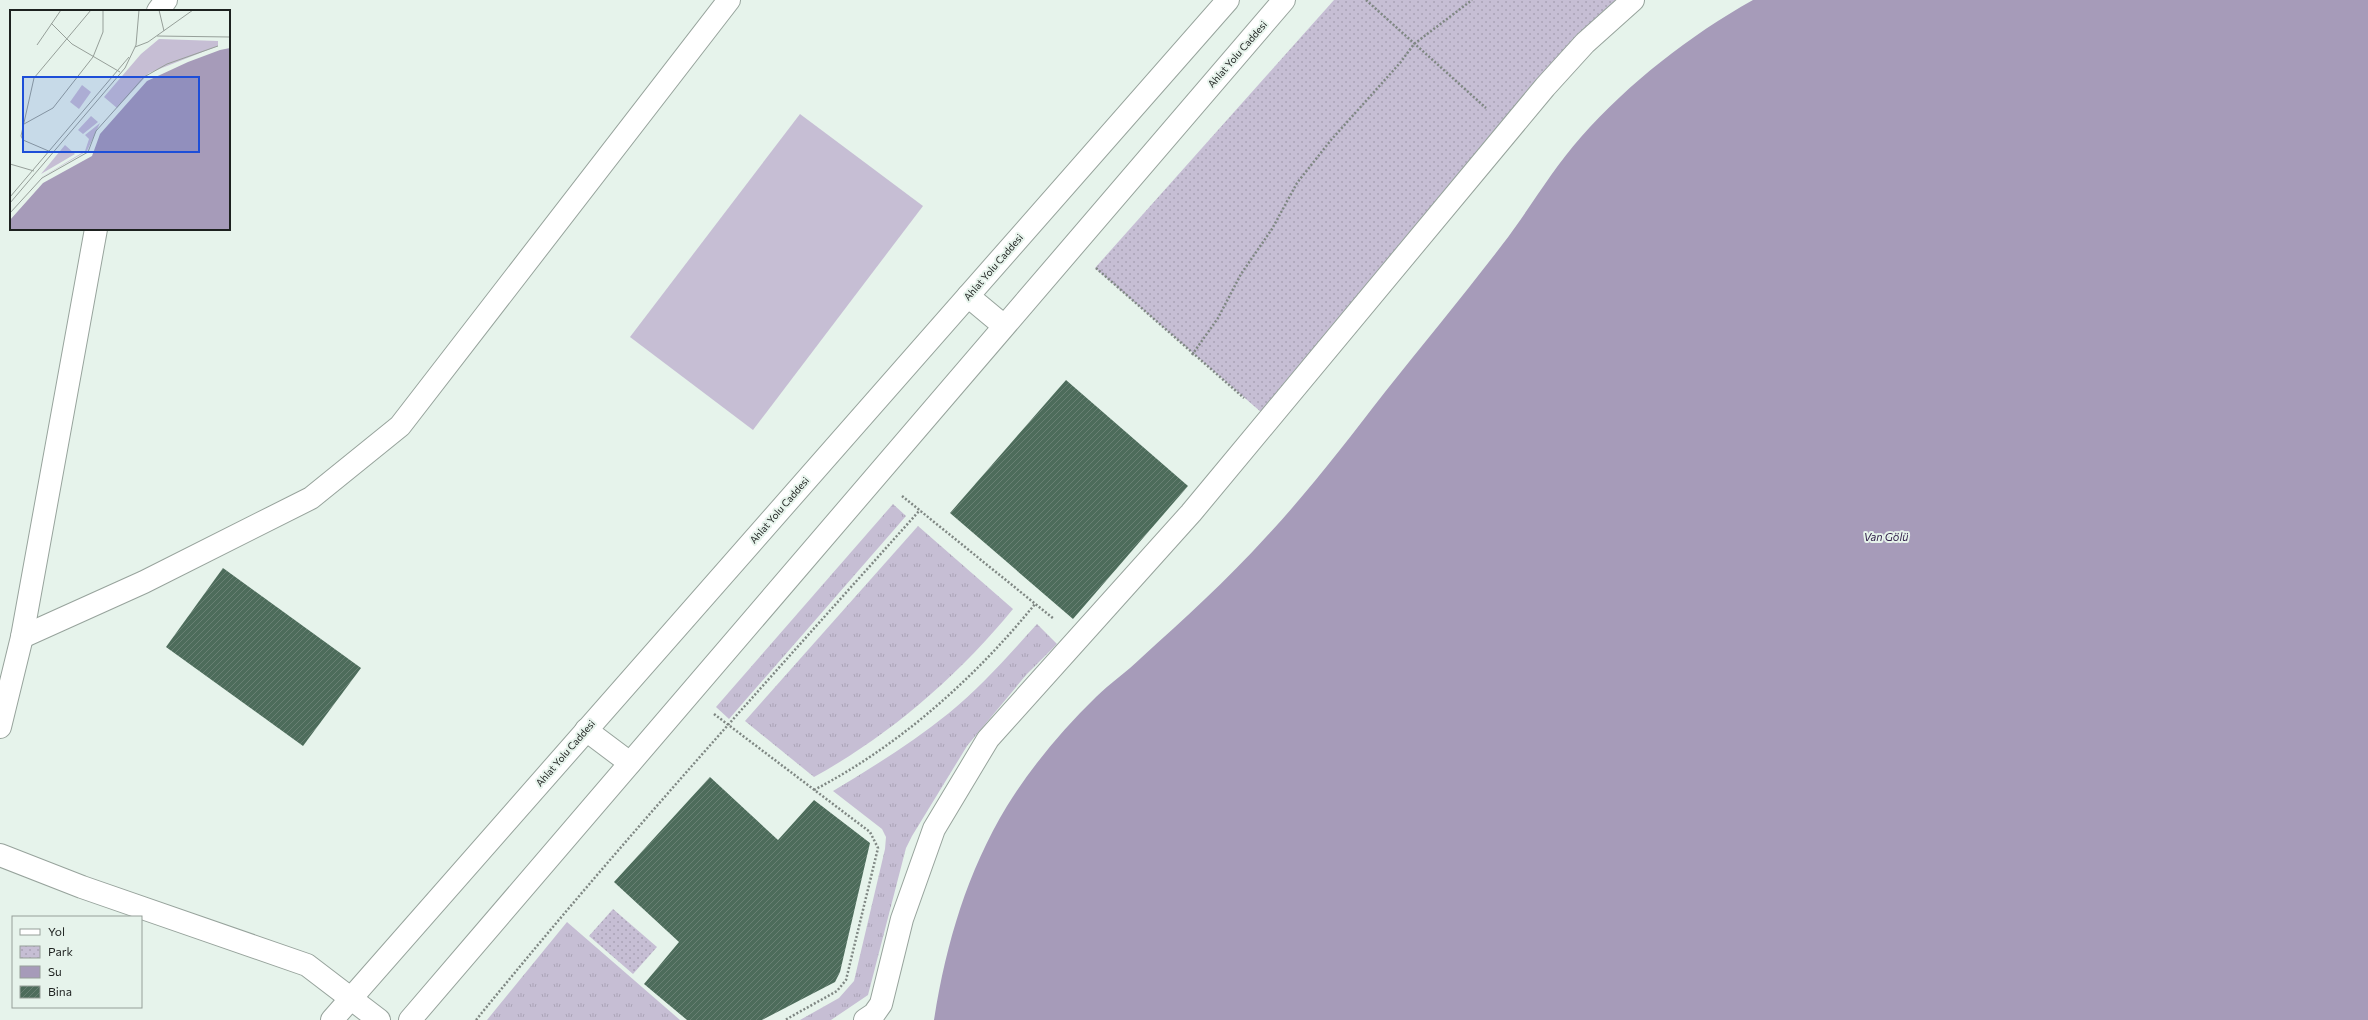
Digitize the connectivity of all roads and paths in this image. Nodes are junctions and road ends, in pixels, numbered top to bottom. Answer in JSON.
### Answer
{"nodes":[{"id":1,"x":166,"y":0,"type":"edge"},
{"id":2,"x":729,"y":0,"type":"edge"},
{"id":3,"x":1228,"y":0,"type":"edge"},
{"id":4,"x":1284,"y":0,"type":"edge"},
{"id":5,"x":1366,"y":0,"type":"edge"},
{"id":6,"x":1472,"y":0,"type":"edge"},
{"id":7,"x":1633,"y":0,"type":"edge"},
{"id":8,"x":159,"y":10,"type":"edge"},
{"id":9,"x":1414,"y":44,"type":"junction"},
{"id":10,"x":1510,"y":129,"type":"junction"},
{"id":11,"x":96,"y":230,"type":"edge"},
{"id":12,"x":1095,"y":268,"type":"dead end"},
{"id":13,"x":968,"y":296,"type":"junction"},
{"id":14,"x":1004,"y":326,"type":"junction"},
{"id":15,"x":1192,"y":355,"type":"junction"},
{"id":16,"x":1269,"y":419,"type":"junction"},
{"id":17,"x":896,"y":492,"type":"dead end"},
{"id":18,"x":920,"y":510,"type":"junction"},
{"id":19,"x":1035,"y":604,"type":"junction"},
{"id":20,"x":22,"y":637,"type":"junction"},
{"id":21,"x":1079,"y":639,"type":"junction"},
{"id":22,"x":712,"y":712,"type":"dead end"},
{"id":23,"x":728,"y":725,"type":"junction"},
{"id":24,"x":0,"y":727,"type":"edge"},
{"id":25,"x":586,"y":730,"type":"junction"},
{"id":26,"x":630,"y":763,"type":"junction"},
{"id":27,"x":814,"y":790,"type":"junction"},
{"id":28,"x":0,"y":854,"type":"edge"},
{"id":29,"x":351,"y":997,"type":"junction"},
{"id":30,"x":332,"y":1020,"type":"edge"},
{"id":31,"x":379,"y":1020,"type":"edge"},
{"id":32,"x":410,"y":1020,"type":"edge"},
{"id":33,"x":476,"y":1020,"type":"edge"},
{"id":34,"x":785,"y":1020,"type":"edge"},
{"id":35,"x":865,"y":1020,"type":"edge"}],
"edges":[{"from":1,"to":8,"type":"street"},
{"from":2,"to":20,"type":"street"},
{"from":3,"to":13,"type":"street","name":"Ahlat Yolu Caddesi"},
{"from":4,"to":14,"type":"street","name":"Ahlat Yolu Caddesi"},
{"from":5,"to":9,"type":"path"},
{"from":6,"to":9,"type":"path"},
{"from":7,"to":10,"type":"street"},
{"from":9,"to":10,"type":"path"},
{"from":9,"to":15,"type":"path"},
{"from":10,"to":16,"type":"street"},
{"from":11,"to":20,"type":"street"},
{"from":12,"to":15,"type":"path"},
{"from":13,"to":14,"type":"street"},
{"from":13,"to":25,"type":"street","name":"Ahlat Yolu Caddesi"},
{"from":14,"to":26,"type":"street","name":"Ahlat Yolu Caddesi"},
{"from":15,"to":16,"type":"path"},
{"from":16,"to":21,"type":"street"},
{"from":17,"to":18,"type":"path"},
{"from":18,"to":19,"type":"path"},
{"from":18,"to":23,"type":"path"},
{"from":19,"to":21,"type":"path"},
{"from":19,"to":27,"type":"path"},
{"from":20,"to":24,"type":"street"},
{"from":21,"to":35,"type":"street"},
{"from":22,"to":23,"type":"path"},
{"from":23,"to":27,"type":"path"},
{"from":23,"to":33,"type":"path"},
{"from":25,"to":26,"type":"street"},
{"from":25,"to":29,"type":"street","name":"Ahlat Yolu Caddesi"},
{"from":26,"to":32,"type":"street","name":"Ahlat Yolu Caddesi"},
{"from":27,"to":34,"type":"path"},
{"from":28,"to":29,"type":"street"},
{"from":29,"to":30,"type":"street","name":"Ahlat Yolu Caddesi"},
{"from":29,"to":31,"type":"street"}]}
